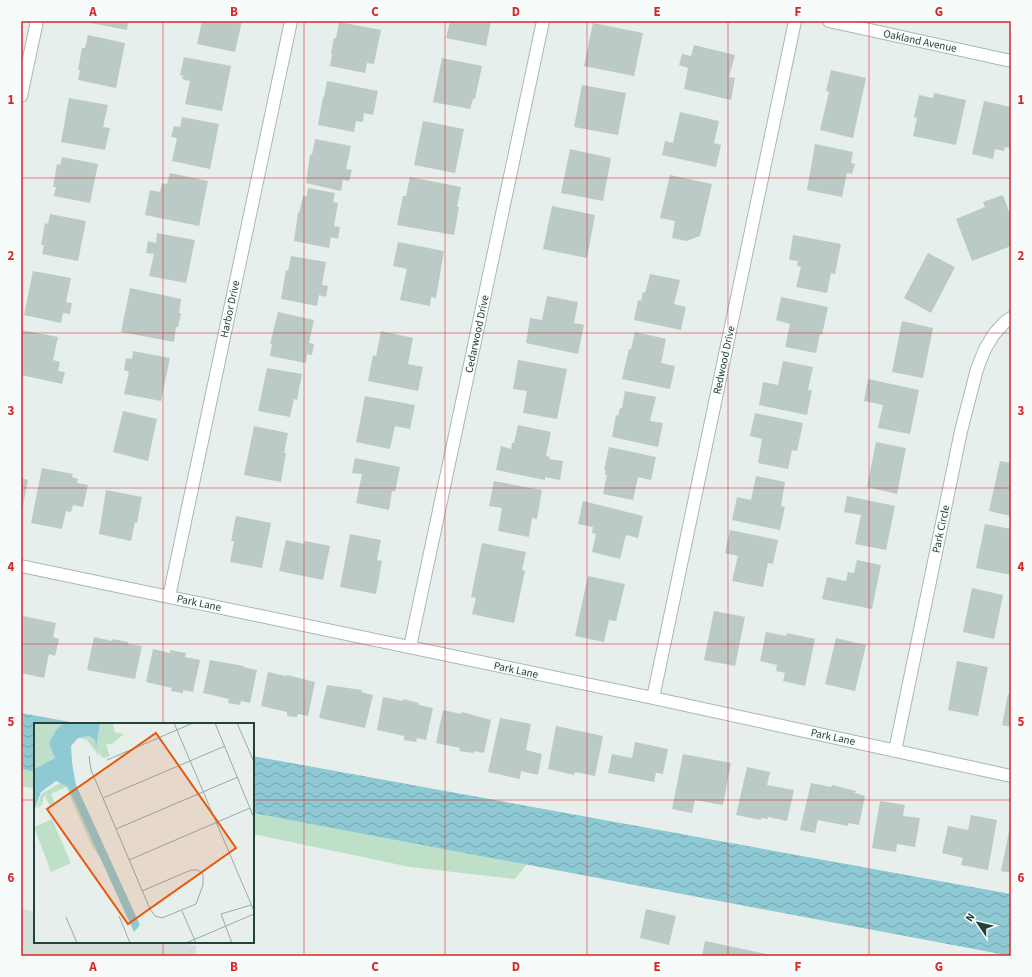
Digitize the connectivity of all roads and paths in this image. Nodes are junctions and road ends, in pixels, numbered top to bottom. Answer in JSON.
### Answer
{"nodes":[{"id":1,"x":37,"y":21,"type":"edge"},
{"id":2,"x":290,"y":21,"type":"edge"},
{"id":3,"x":543,"y":21,"type":"edge"},
{"id":4,"x":796,"y":21,"type":"edge"},
{"id":5,"x":829,"y":21,"type":"edge"},
{"id":6,"x":1011,"y":61,"type":"edge"},
{"id":7,"x":21,"y":96,"type":"edge"},
{"id":8,"x":1011,"y":318,"type":"edge"},
{"id":9,"x":21,"y":566,"type":"edge"},
{"id":10,"x":169,"y":597,"type":"junction"},
{"id":11,"x":410,"y":647,"type":"junction"},
{"id":12,"x":653,"y":698,"type":"junction"},
{"id":13,"x":895,"y":750,"type":"junction"},
{"id":14,"x":1011,"y":776,"type":"edge"}],
"edges":[{"from":1,"to":7,"type":"street"},
{"from":2,"to":10,"type":"street","name":"Harbor Drive"},
{"from":3,"to":11,"type":"street","name":"Cedarwood Drive"},
{"from":4,"to":12,"type":"street","name":"Redwood Drive"},
{"from":5,"to":6,"type":"street","name":"Oakland Avenue"},
{"from":8,"to":13,"type":"street","name":"Park Circle"},
{"from":9,"to":10,"type":"street","name":"Park Lane"},
{"from":10,"to":11,"type":"street","name":"Park Lane"},
{"from":11,"to":12,"type":"street","name":"Park Lane"},
{"from":12,"to":13,"type":"street","name":"Park Lane"},
{"from":13,"to":14,"type":"street","name":"Park Lane"}]}
